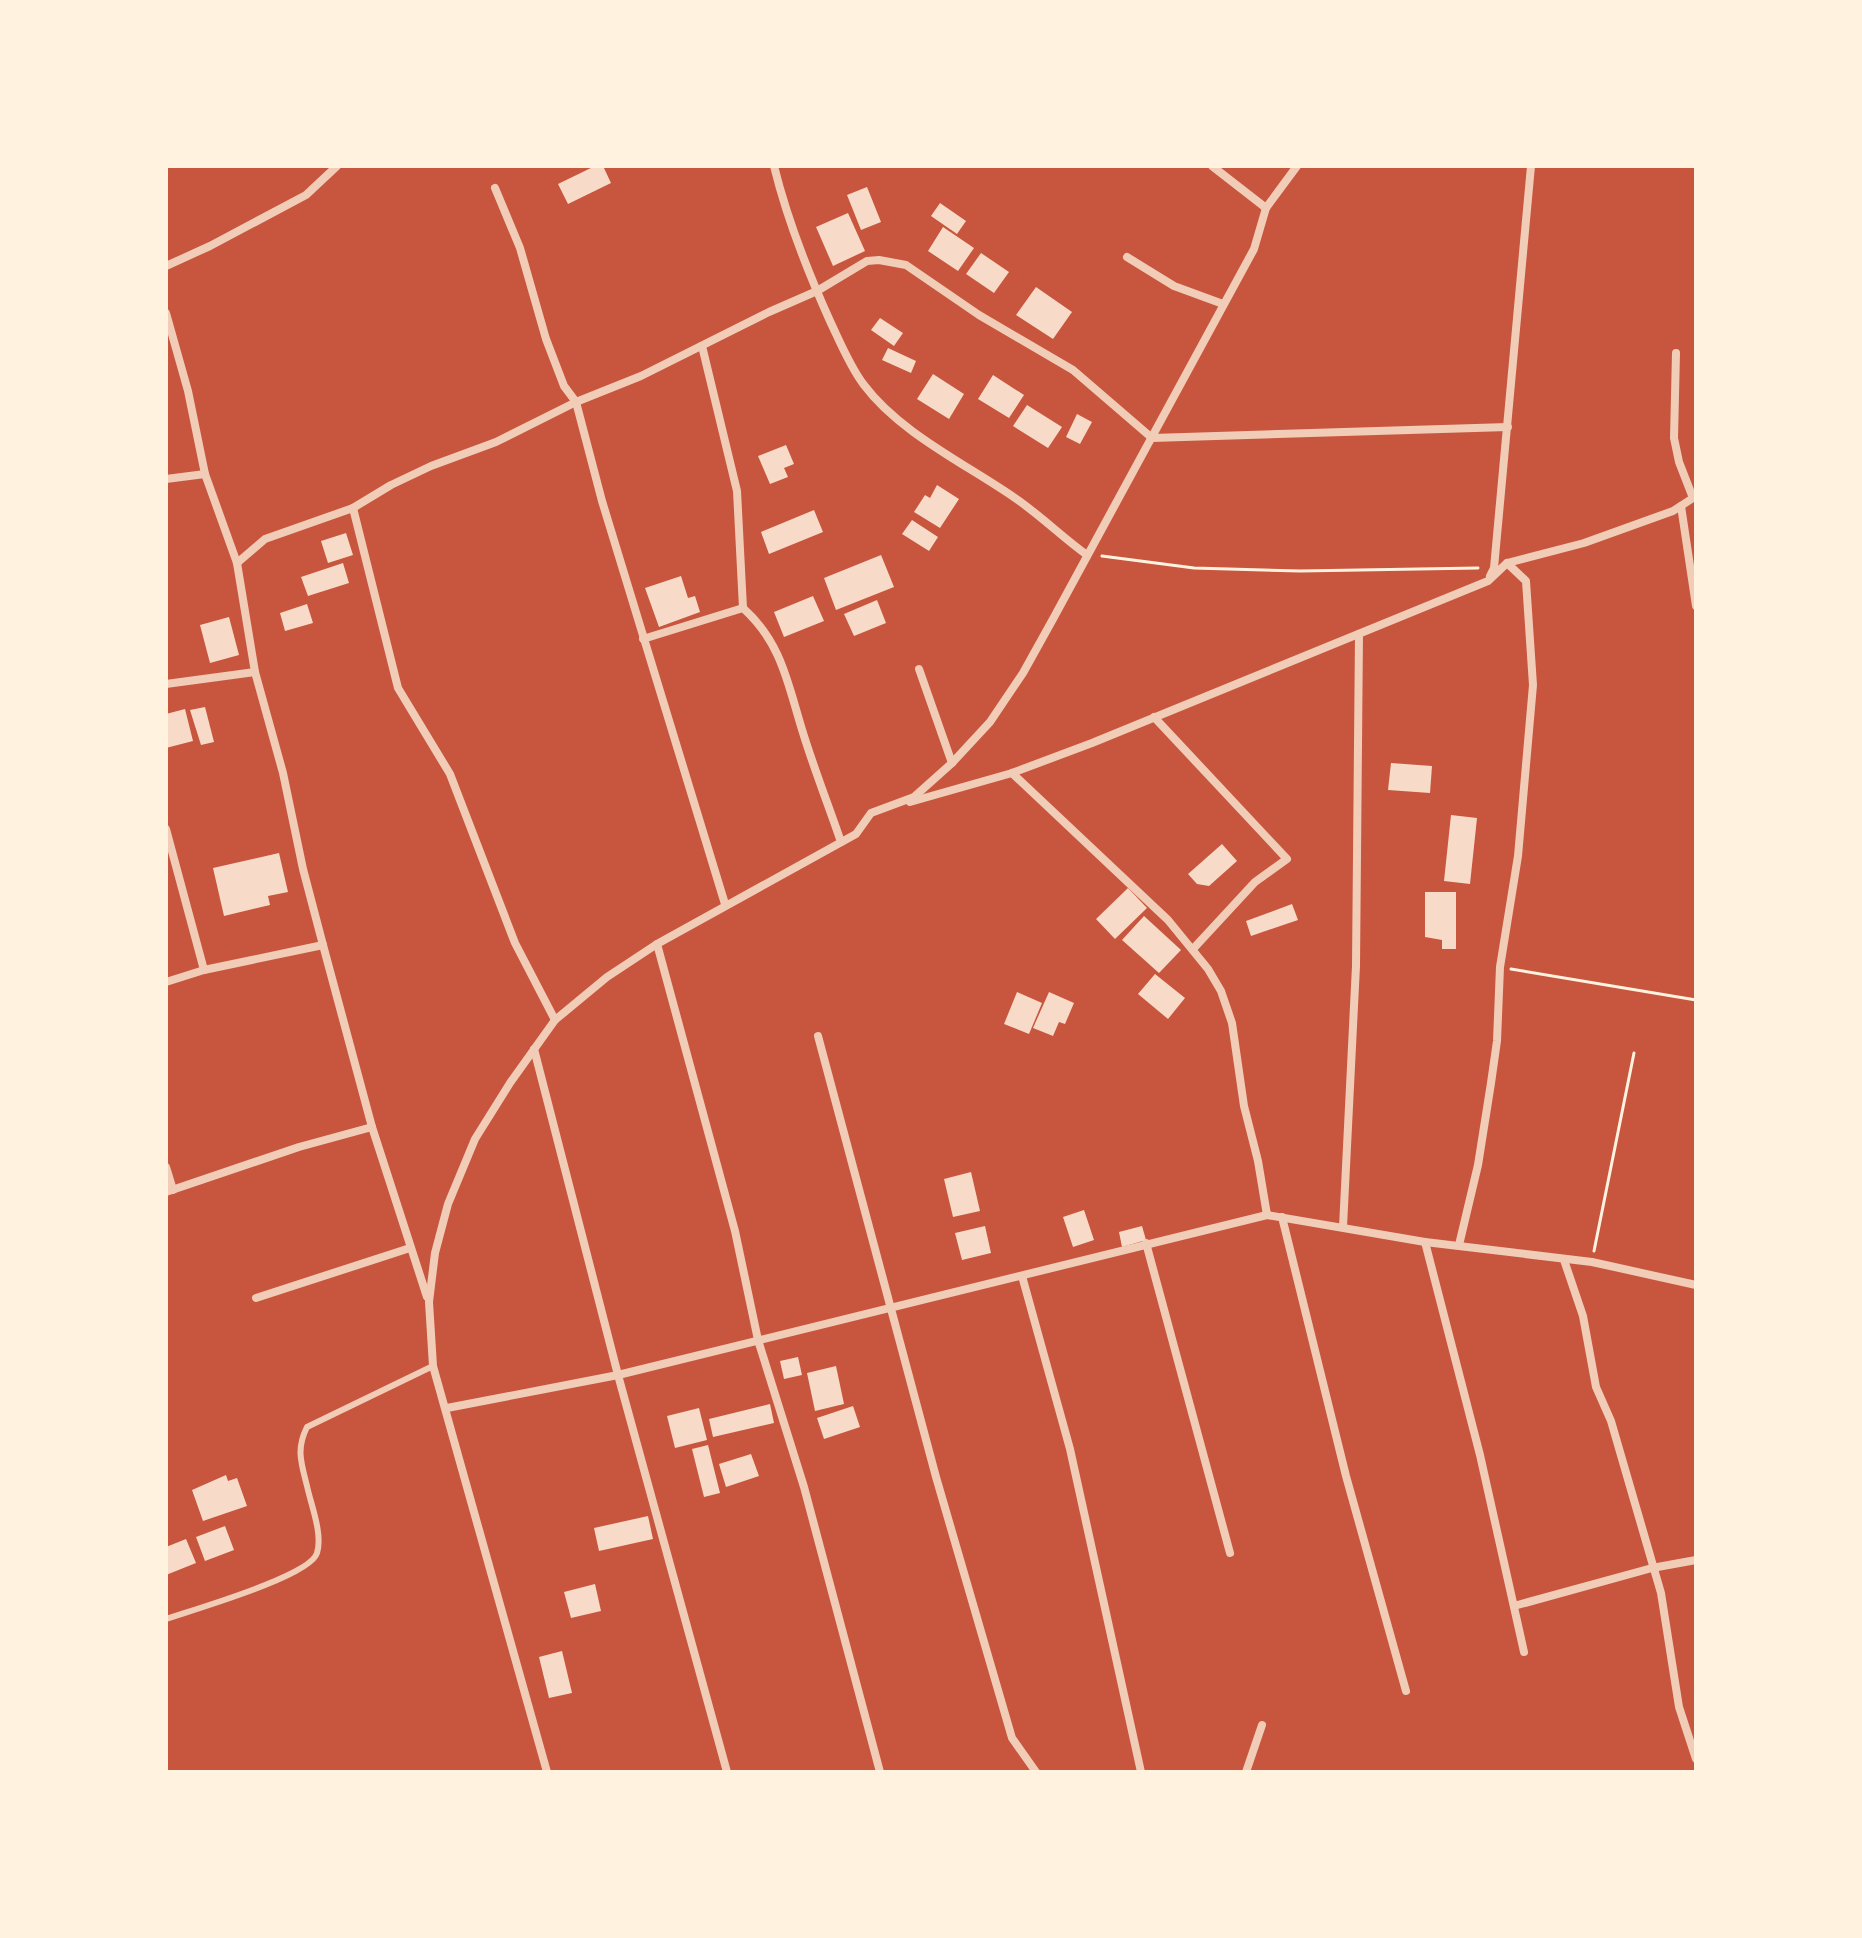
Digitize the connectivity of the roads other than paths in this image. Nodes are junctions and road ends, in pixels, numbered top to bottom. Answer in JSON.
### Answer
{"nodes":[{"id":1,"x":337,"y":166,"type":"edge"},
{"id":2,"x":774,"y":166,"type":"edge"},
{"id":3,"x":1212,"y":166,"type":"edge"},
{"id":4,"x":1297,"y":166,"type":"edge"},
{"id":5,"x":1531,"y":166,"type":"edge"},
{"id":6,"x":495,"y":188,"type":"dead end"},
{"id":7,"x":1266,"y":208,"type":"junction"},
{"id":8,"x":1127,"y":257,"type":"dead end"},
{"id":9,"x":166,"y":266,"type":"edge"},
{"id":10,"x":817,"y":291,"type":"junction"},
{"id":11,"x":1223,"y":304,"type":"junction"},
{"id":12,"x":166,"y":313,"type":"edge"},
{"id":13,"x":702,"y":346,"type":"junction"},
{"id":14,"x":1676,"y":353,"type":"dead end"},
{"id":15,"x":576,"y":402,"type":"junction"},
{"id":16,"x":1508,"y":427,"type":"junction"},
{"id":17,"x":1152,"y":438,"type":"junction"},
{"id":18,"x":205,"y":474,"type":"junction"},
{"id":19,"x":166,"y":479,"type":"edge"},
{"id":20,"x":1694,"y":497,"type":"edge"},
{"id":21,"x":1681,"y":506,"type":"junction"},
{"id":22,"x":353,"y":508,"type":"junction"},
{"id":23,"x":1087,"y":555,"type":"junction"},
{"id":24,"x":237,"y":563,"type":"junction"},
{"id":25,"x":1507,"y":563,"type":"junction"},
{"id":26,"x":1488,"y":581,"type":"junction"},
{"id":27,"x":1696,"y":606,"type":"edge"},
{"id":28,"x":743,"y":608,"type":"junction"},
{"id":29,"x":1359,"y":634,"type":"junction"},
{"id":30,"x":643,"y":639,"type":"junction"},
{"id":31,"x":919,"y":669,"type":"dead end"},
{"id":32,"x":255,"y":672,"type":"junction"},
{"id":33,"x":166,"y":684,"type":"edge"},
{"id":34,"x":1154,"y":717,"type":"junction"},
{"id":35,"x":952,"y":763,"type":"junction"},
{"id":36,"x":1012,"y":773,"type":"junction"},
{"id":37,"x":871,"y":813,"type":"junction"},
{"id":38,"x":166,"y":829,"type":"edge"},
{"id":39,"x":841,"y":842,"type":"junction"},
{"id":40,"x":725,"y":904,"type":"junction"},
{"id":41,"x":657,"y":944,"type":"junction"},
{"id":42,"x":323,"y":945,"type":"junction"},
{"id":43,"x":1193,"y":949,"type":"junction"},
{"id":44,"x":204,"y":970,"type":"junction"},
{"id":45,"x":166,"y":982,"type":"edge"},
{"id":46,"x":555,"y":1020,"type":"junction"},
{"id":47,"x":818,"y":1036,"type":"dead end"},
{"id":48,"x":534,"y":1049,"type":"junction"},
{"id":49,"x":372,"y":1127,"type":"junction"},
{"id":50,"x":166,"y":1167,"type":"edge"},
{"id":51,"x":169,"y":1191,"type":"edge"},
{"id":52,"x":1267,"y":1215,"type":"junction"},
{"id":53,"x":1282,"y":1217,"type":"junction"},
{"id":54,"x":1343,"y":1227,"type":"junction"},
{"id":55,"x":1425,"y":1242,"type":"junction"},
{"id":56,"x":1146,"y":1243,"type":"junction"},
{"id":57,"x":1459,"y":1245,"type":"junction"},
{"id":58,"x":410,"y":1248,"type":"junction"},
{"id":59,"x":1564,"y":1260,"type":"junction"},
{"id":60,"x":1022,"y":1276,"type":"junction"},
{"id":61,"x":1696,"y":1285,"type":"edge"},
{"id":62,"x":256,"y":1298,"type":"dead end"},
{"id":63,"x":429,"y":1302,"type":"junction"},
{"id":64,"x":891,"y":1308,"type":"junction"},
{"id":65,"x":758,"y":1340,"type":"junction"},
{"id":66,"x":433,"y":1366,"type":"junction"},
{"id":67,"x":618,"y":1375,"type":"junction"},
{"id":68,"x":447,"y":1408,"type":"junction"},
{"id":69,"x":1230,"y":1553,"type":"dead end"},
{"id":70,"x":1696,"y":1560,"type":"edge"},
{"id":71,"x":1652,"y":1568,"type":"junction"},
{"id":72,"x":1514,"y":1606,"type":"junction"},
{"id":73,"x":166,"y":1619,"type":"edge"},
{"id":74,"x":1524,"y":1652,"type":"dead end"},
{"id":75,"x":1406,"y":1691,"type":"dead end"},
{"id":76,"x":1262,"y":1725,"type":"dead end"},
{"id":77,"x":1696,"y":1759,"type":"edge"},
{"id":78,"x":547,"y":1772,"type":"edge"},
{"id":79,"x":727,"y":1772,"type":"edge"},
{"id":80,"x":880,"y":1772,"type":"edge"},
{"id":81,"x":1036,"y":1772,"type":"edge"},
{"id":82,"x":1141,"y":1772,"type":"edge"},
{"id":83,"x":1246,"y":1772,"type":"edge"}],
"edges":[{"from":1,"to":9,"type":"street"},
{"from":2,"to":10,"type":"street"},
{"from":3,"to":7,"type":"street"},
{"from":4,"to":7,"type":"street"},
{"from":5,"to":16,"type":"street"},
{"from":6,"to":15,"type":"street"},
{"from":7,"to":11,"type":"street"},
{"from":8,"to":11,"type":"street"},
{"from":10,"to":13,"type":"street"},
{"from":10,"to":17,"type":"street"},
{"from":10,"to":23,"type":"street"},
{"from":11,"to":17,"type":"street"},
{"from":12,"to":18,"type":"street"},
{"from":13,"to":15,"type":"street"},
{"from":13,"to":28,"type":"street"},
{"from":14,"to":20,"type":"street"},
{"from":15,"to":22,"type":"street"},
{"from":15,"to":30,"type":"street"},
{"from":16,"to":17,"type":"street"},
{"from":16,"to":26,"type":"street"},
{"from":17,"to":23,"type":"street"},
{"from":18,"to":19,"type":"street"},
{"from":18,"to":24,"type":"street"},
{"from":20,"to":21,"type":"street"},
{"from":21,"to":25,"type":"street"},
{"from":21,"to":27,"type":"street"},
{"from":22,"to":24,"type":"street"},
{"from":22,"to":46,"type":"street"},
{"from":23,"to":35,"type":"street"},
{"from":24,"to":32,"type":"street"},
{"from":25,"to":26,"type":"street"},
{"from":25,"to":57,"type":"street"},
{"from":26,"to":29,"type":"street"},
{"from":28,"to":30,"type":"street"},
{"from":28,"to":39,"type":"street"},
{"from":29,"to":34,"type":"street"},
{"from":29,"to":54,"type":"street"},
{"from":30,"to":40,"type":"street"},
{"from":31,"to":35,"type":"street"},
{"from":32,"to":33,"type":"street"},
{"from":32,"to":42,"type":"street"},
{"from":34,"to":36,"type":"street"},
{"from":34,"to":43,"type":"street"},
{"from":35,"to":37,"type":"street"},
{"from":36,"to":37,"type":"street"},
{"from":36,"to":43,"type":"street"},
{"from":37,"to":39,"type":"street"},
{"from":38,"to":44,"type":"street"},
{"from":39,"to":40,"type":"street"},
{"from":40,"to":41,"type":"street"},
{"from":41,"to":46,"type":"street"},
{"from":41,"to":65,"type":"street"},
{"from":42,"to":44,"type":"street"},
{"from":42,"to":49,"type":"street"},
{"from":43,"to":52,"type":"street"},
{"from":44,"to":45,"type":"street"},
{"from":46,"to":48,"type":"street"},
{"from":47,"to":64,"type":"street"},
{"from":48,"to":63,"type":"street"},
{"from":48,"to":67,"type":"street"},
{"from":49,"to":51,"type":"street"},
{"from":49,"to":58,"type":"street"},
{"from":50,"to":51,"type":"street"},
{"from":52,"to":53,"type":"street"},
{"from":52,"to":56,"type":"street"},
{"from":53,"to":54,"type":"street"},
{"from":53,"to":75,"type":"street"},
{"from":54,"to":55,"type":"street"},
{"from":55,"to":57,"type":"street"},
{"from":55,"to":72,"type":"street"},
{"from":56,"to":60,"type":"street"},
{"from":56,"to":69,"type":"street"},
{"from":57,"to":59,"type":"street"},
{"from":58,"to":62,"type":"street"},
{"from":58,"to":63,"type":"street"},
{"from":59,"to":61,"type":"street"},
{"from":59,"to":71,"type":"street"},
{"from":60,"to":64,"type":"street"},
{"from":60,"to":82,"type":"street"},
{"from":63,"to":66,"type":"street"},
{"from":64,"to":65,"type":"street"},
{"from":64,"to":81,"type":"street"},
{"from":65,"to":67,"type":"street"},
{"from":65,"to":80,"type":"street"},
{"from":66,"to":68,"type":"street"},
{"from":66,"to":73,"type":"lane"},
{"from":67,"to":68,"type":"street"},
{"from":67,"to":79,"type":"street"},
{"from":68,"to":78,"type":"street"},
{"from":70,"to":71,"type":"street"},
{"from":71,"to":72,"type":"street"},
{"from":71,"to":77,"type":"street"},
{"from":72,"to":74,"type":"street"},
{"from":76,"to":83,"type":"street"}]}
